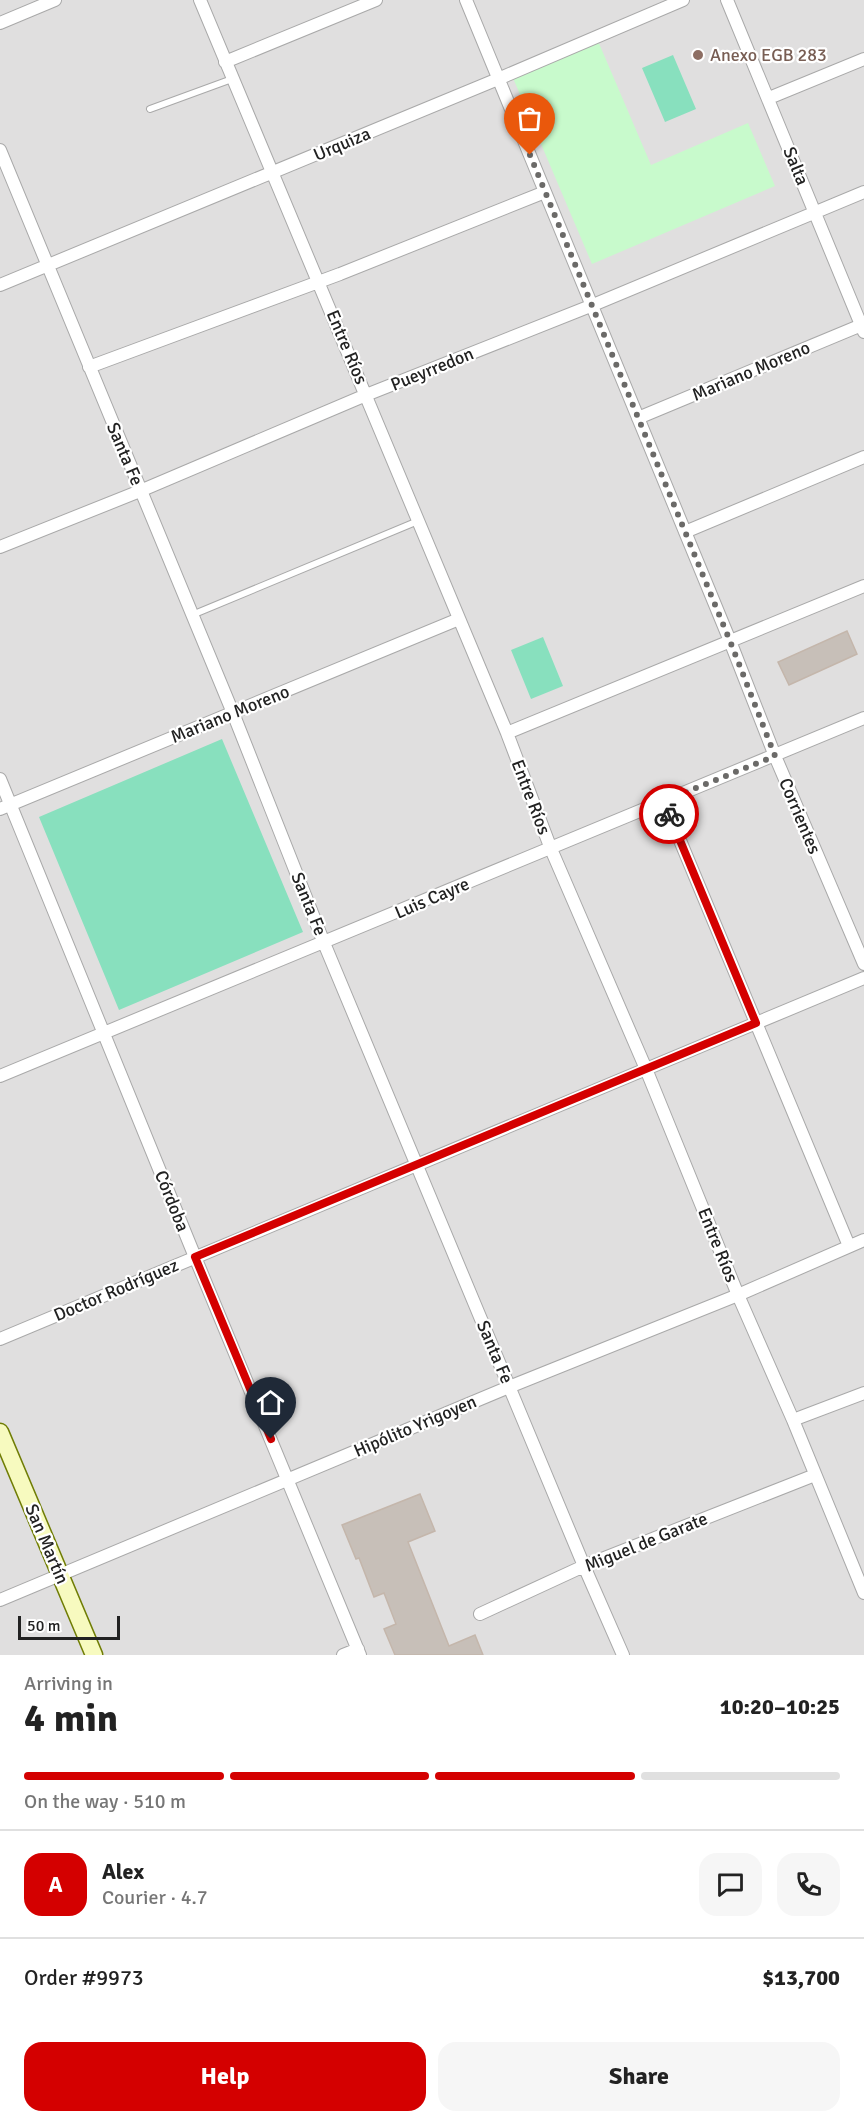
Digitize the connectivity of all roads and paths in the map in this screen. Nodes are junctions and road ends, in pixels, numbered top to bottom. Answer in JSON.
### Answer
{"nodes":[{"id":1,"x":55,"y":0,"type":"edge"},
{"id":2,"x":200,"y":0,"type":"edge"},
{"id":3,"x":376,"y":0,"type":"edge"},
{"id":4,"x":466,"y":0,"type":"edge"},
{"id":5,"x":683,"y":0,"type":"edge"},
{"id":6,"x":727,"y":0,"type":"edge"},
{"id":7,"x":0,"y":23,"type":"edge"},
{"id":8,"x":864,"y":59,"type":"edge"},
{"id":9,"x":225,"y":62,"type":"junction"},
{"id":10,"x":232,"y":79,"type":"junction"},
{"id":11,"x":498,"y":79,"type":"junction"},
{"id":12,"x":769,"y":98,"type":"junction"},
{"id":13,"x":150,"y":110,"type":"dead end"},
{"id":14,"x":0,"y":150,"type":"edge"},
{"id":15,"x":272,"y":173,"type":"junction"},
{"id":16,"x":545,"y":192,"type":"junction"},
{"id":17,"x":864,"y":192,"type":"edge"},
{"id":18,"x":816,"y":212,"type":"junction"},
{"id":19,"x":47,"y":264,"type":"junction"},
{"id":20,"x":319,"y":281,"type":"junction"},
{"id":21,"x":0,"y":285,"type":"edge"},
{"id":22,"x":593,"y":305,"type":"junction"},
{"id":23,"x":863,"y":327,"type":"edge"},
{"id":24,"x":89,"y":367,"type":"junction"},
{"id":25,"x":366,"y":395,"type":"junction"},
{"id":26,"x":638,"y":418,"type":"junction"},
{"id":27,"x":864,"y":457,"type":"edge"},
{"id":28,"x":140,"y":490,"type":"junction"},
{"id":29,"x":419,"y":521,"type":"junction"},
{"id":30,"x":685,"y":532,"type":"junction"},
{"id":31,"x":0,"y":547,"type":"edge"},
{"id":32,"x":864,"y":586,"type":"edge"},
{"id":33,"x":192,"y":615,"type":"junction"},
{"id":34,"x":459,"y":618,"type":"junction"},
{"id":35,"x":730,"y":641,"type":"junction"},
{"id":36,"x":233,"y":712,"type":"junction"},
{"id":37,"x":864,"y":718,"type":"edge"},
{"id":38,"x":507,"y":733,"type":"junction"},
{"id":39,"x":775,"y":756,"type":"junction"},
{"id":40,"x":0,"y":779,"type":"edge"},
{"id":41,"x":664,"y":801,"type":"junction"},
{"id":42,"x":5,"y":807,"type":"edge"},
{"id":43,"x":551,"y":849,"type":"junction"},
{"id":44,"x":324,"y":943,"type":"junction"},
{"id":45,"x":864,"y":964,"type":"edge"},
{"id":46,"x":864,"y":978,"type":"edge"},
{"id":47,"x":756,"y":1023,"type":"junction"},
{"id":48,"x":103,"y":1033,"type":"junction"},
{"id":49,"x":646,"y":1069,"type":"junction"},
{"id":50,"x":0,"y":1076,"type":"edge"},
{"id":51,"x":416,"y":1165,"type":"junction"},
{"id":52,"x":864,"y":1240,"type":"edge"},
{"id":53,"x":849,"y":1246,"type":"junction"},
{"id":54,"x":195,"y":1257,"type":"junction"},
{"id":55,"x":738,"y":1294,"type":"junction"},
{"id":56,"x":0,"y":1339,"type":"edge"},
{"id":57,"x":509,"y":1387,"type":"junction"},
{"id":58,"x":864,"y":1393,"type":"edge"},
{"id":59,"x":794,"y":1420,"type":"junction"},
{"id":60,"x":0,"y":1432,"type":"edge"},
{"id":61,"x":814,"y":1475,"type":"junction"},
{"id":62,"x":288,"y":1479,"type":"junction"},
{"id":63,"x":584,"y":1566,"type":"junction"},
{"id":64,"x":60,"y":1575,"type":"junction"},
{"id":65,"x":864,"y":1593,"type":"edge"},
{"id":66,"x":0,"y":1600,"type":"edge"},
{"id":67,"x":480,"y":1614,"type":"dead end"},
{"id":68,"x":359,"y":1652,"type":"edge"},
{"id":69,"x":94,"y":1655,"type":"edge"},
{"id":70,"x":344,"y":1655,"type":"edge"},
{"id":71,"x":623,"y":1655,"type":"edge"}],
"edges":[{"from":1,"to":7,"type":"street"},
{"from":2,"to":9,"type":"street","name":"Entre Ríos"},
{"from":3,"to":9,"type":"street"},
{"from":4,"to":11,"type":"street","name":"Corrientes"},
{"from":5,"to":11,"type":"street","name":"Urquiza"},
{"from":6,"to":12,"type":"street","name":"Salta"},
{"from":8,"to":12,"type":"street"},
{"from":9,"to":10,"type":"street","name":"Entre Ríos"},
{"from":10,"to":13,"type":"lane"},
{"from":10,"to":15,"type":"street","name":"Entre Ríos"},
{"from":11,"to":15,"type":"street","name":"Urquiza"},
{"from":11,"to":16,"type":"street","name":"Corrientes"},
{"from":12,"to":18,"type":"street","name":"Salta"},
{"from":14,"to":19,"type":"street","name":"Santa Fe"},
{"from":15,"to":19,"type":"street","name":"Urquiza"},
{"from":15,"to":20,"type":"street","name":"Entre Ríos"},
{"from":16,"to":20,"type":"street"},
{"from":16,"to":22,"type":"street","name":"Corrientes"},
{"from":17,"to":18,"type":"street","name":"Pueyrredon"},
{"from":18,"to":22,"type":"street","name":"Pueyrredon"},
{"from":18,"to":23,"type":"street","name":"Salta"},
{"from":19,"to":21,"type":"street","name":"Urquiza"},
{"from":19,"to":24,"type":"street","name":"Santa Fe"},
{"from":20,"to":24,"type":"street"},
{"from":20,"to":25,"type":"street","name":"Entre Ríos"},
{"from":22,"to":25,"type":"street","name":"Pueyrredon"},
{"from":22,"to":26,"type":"street","name":"Corrientes"},
{"from":23,"to":26,"type":"street","name":"Mariano Moreno"},
{"from":24,"to":28,"type":"street","name":"Santa Fe"},
{"from":25,"to":28,"type":"street","name":"Pueyrredon"},
{"from":25,"to":29,"type":"street","name":"Entre Ríos"},
{"from":26,"to":30,"type":"street","name":"Corrientes"},
{"from":27,"to":30,"type":"street"},
{"from":28,"to":31,"type":"street","name":"Pueyrredon"},
{"from":28,"to":33,"type":"street","name":"Santa Fe"},
{"from":29,"to":33,"type":"lane"},
{"from":29,"to":34,"type":"street","name":"Entre Ríos"},
{"from":30,"to":35,"type":"street","name":"Corrientes"},
{"from":32,"to":35,"type":"street"},
{"from":33,"to":36,"type":"street","name":"Santa Fe"},
{"from":34,"to":36,"type":"street","name":"Mariano Moreno"},
{"from":34,"to":38,"type":"street","name":"Entre Ríos"},
{"from":35,"to":38,"type":"street"},
{"from":35,"to":39,"type":"street","name":"Corrientes"},
{"from":36,"to":42,"type":"street","name":"Mariano Moreno"},
{"from":36,"to":44,"type":"street","name":"Santa Fe"},
{"from":37,"to":39,"type":"street","name":"Luis Cayre"},
{"from":38,"to":43,"type":"street","name":"Entre Ríos"},
{"from":39,"to":41,"type":"street","name":"Luis Cayre"},
{"from":39,"to":45,"type":"street","name":"Corrientes"},
{"from":40,"to":42,"type":"street","name":"Córdoba"},
{"from":41,"to":43,"type":"street","name":"Luis Cayre"},
{"from":41,"to":47,"type":"street"},
{"from":42,"to":48,"type":"street","name":"Córdoba"},
{"from":43,"to":44,"type":"street","name":"Luis Cayre"},
{"from":43,"to":49,"type":"street","name":"Entre Ríos"},
{"from":44,"to":48,"type":"street","name":"Luis Cayre"},
{"from":44,"to":51,"type":"street","name":"Santa Fe"},
{"from":46,"to":47,"type":"street","name":"Doctor Rodríguez"},
{"from":47,"to":49,"type":"street","name":"Doctor Rodríguez"},
{"from":47,"to":53,"type":"street"},
{"from":48,"to":50,"type":"street","name":"Luis Cayre"},
{"from":48,"to":54,"type":"street","name":"Córdoba"},
{"from":49,"to":51,"type":"street","name":"Doctor Rodríguez"},
{"from":49,"to":55,"type":"street","name":"Entre Ríos"},
{"from":51,"to":54,"type":"street","name":"Doctor Rodríguez"},
{"from":51,"to":57,"type":"street","name":"Santa Fe"},
{"from":52,"to":53,"type":"street","name":"Hipólito Yrigoyen"},
{"from":53,"to":55,"type":"street","name":"Hipólito Yrigoyen"},
{"from":54,"to":56,"type":"street","name":"Doctor Rodríguez"},
{"from":54,"to":62,"type":"street","name":"Córdoba"},
{"from":55,"to":57,"type":"street","name":"Hipólito Yrigoyen"},
{"from":55,"to":59,"type":"street","name":"Entre Ríos"},
{"from":57,"to":62,"type":"street","name":"Hipólito Yrigoyen"},
{"from":57,"to":63,"type":"street","name":"Santa Fe"},
{"from":58,"to":59,"type":"street"},
{"from":59,"to":61,"type":"street","name":"Entre Ríos"},
{"from":60,"to":64,"type":"street","name":"San Martín"},
{"from":61,"to":63,"type":"street","name":"Miguel de Garate"},
{"from":61,"to":65,"type":"street","name":"Entre Ríos"},
{"from":62,"to":64,"type":"street","name":"Hipólito Yrigoyen"},
{"from":62,"to":68,"type":"street","name":"Córdoba"},
{"from":63,"to":67,"type":"street","name":"Miguel de Garate"},
{"from":63,"to":71,"type":"street","name":"Santa Fe"},
{"from":64,"to":66,"type":"street","name":"Hipólito Yrigoyen"},
{"from":64,"to":69,"type":"street","name":"San Martín"},
{"from":68,"to":70,"type":"street"}]}
